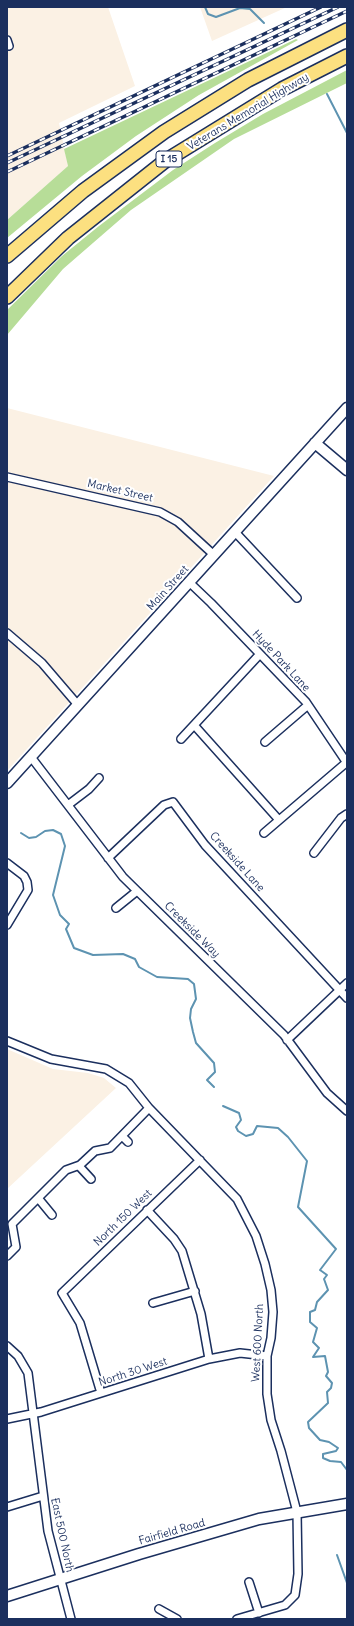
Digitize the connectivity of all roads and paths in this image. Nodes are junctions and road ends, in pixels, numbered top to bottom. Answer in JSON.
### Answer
{"nodes":[{"id":1,"x":347,"y":30,"type":"edge"},
{"id":2,"x":347,"y":56,"type":"edge"},
{"id":3,"x":7,"y":256,"type":"edge"},
{"id":4,"x":9,"y":296,"type":"edge"},
{"id":5,"x":347,"y":408,"type":"edge"},
{"id":6,"x":315,"y":443,"type":"junction"},
{"id":7,"x":347,"y":470,"type":"edge"},
{"id":8,"x":7,"y":477,"type":"edge"},
{"id":9,"x":235,"y":532,"type":"junction"},
{"id":10,"x":214,"y":555,"type":"junction"},
{"id":11,"x":189,"y":582,"type":"junction"},
{"id":12,"x":298,"y":598,"type":"dead end"},
{"id":13,"x":7,"y":633,"type":"edge"},
{"id":14,"x":260,"y":654,"type":"junction"},
{"id":15,"x":78,"y":705,"type":"junction"},
{"id":16,"x":308,"y":705,"type":"junction"},
{"id":17,"x":194,"y":725,"type":"junction"},
{"id":18,"x":181,"y":739,"type":"dead end"},
{"id":19,"x":265,"y":742,"type":"dead end"},
{"id":20,"x":31,"y":757,"type":"junction"},
{"id":21,"x":347,"y":763,"type":"edge"},
{"id":22,"x":99,"y":778,"type":"dead end"},
{"id":23,"x":7,"y":783,"type":"edge"},
{"id":24,"x":68,"y":805,"type":"junction"},
{"id":25,"x":347,"y":814,"type":"edge"},
{"id":26,"x":279,"y":820,"type":"junction"},
{"id":27,"x":264,"y":832,"type":"dead end"},
{"id":28,"x":314,"y":853,"type":"dead end"},
{"id":29,"x":108,"y":858,"type":"junction"},
{"id":30,"x":7,"y":863,"type":"edge"},
{"id":31,"x":137,"y":891,"type":"junction"},
{"id":32,"x":116,"y":908,"type":"dead end"},
{"id":33,"x":7,"y":925,"type":"edge"},
{"id":34,"x":347,"y":983,"type":"edge"},
{"id":35,"x":339,"y":990,"type":"junction"},
{"id":36,"x":347,"y":998,"type":"edge"},
{"id":37,"x":288,"y":1040,"type":"junction"},
{"id":38,"x":7,"y":1041,"type":"edge"},
{"id":39,"x":149,"y":1108,"type":"junction"},
{"id":40,"x":347,"y":1111,"type":"edge"},
{"id":41,"x":122,"y":1136,"type":"junction"},
{"id":42,"x":128,"y":1142,"type":"dead end"},
{"id":43,"x":200,"y":1160,"type":"junction"},
{"id":44,"x":79,"y":1166,"type":"junction"},
{"id":45,"x":91,"y":1179,"type":"dead end"},
{"id":46,"x":38,"y":1198,"type":"junction"},
{"id":47,"x":147,"y":1210,"type":"junction"},
{"id":48,"x":52,"y":1215,"type":"dead end"},
{"id":49,"x":7,"y":1256,"type":"edge"},
{"id":50,"x":195,"y":1291,"type":"junction"},
{"id":51,"x":153,"y":1303,"type":"dead end"},
{"id":52,"x":7,"y":1346,"type":"edge"},
{"id":53,"x":267,"y":1356,"type":"junction"},
{"id":54,"x":209,"y":1359,"type":"junction"},
{"id":55,"x":101,"y":1393,"type":"junction"},
{"id":56,"x":34,"y":1414,"type":"junction"},
{"id":57,"x":7,"y":1420,"type":"edge"},
{"id":58,"x":43,"y":1496,"type":"junction"},
{"id":59,"x":347,"y":1504,"type":"edge"},
{"id":60,"x":7,"y":1507,"type":"edge"},
{"id":61,"x":297,"y":1512,"type":"junction"},
{"id":62,"x":60,"y":1579,"type":"junction"},
{"id":63,"x":249,"y":1582,"type":"dead end"},
{"id":64,"x":7,"y":1596,"type":"edge"},
{"id":65,"x":159,"y":1609,"type":"dead end"},
{"id":66,"x":259,"y":1613,"type":"junction"},
{"id":67,"x":72,"y":1619,"type":"edge"},
{"id":68,"x":176,"y":1619,"type":"edge"},
{"id":69,"x":237,"y":1619,"type":"edge"}],
"edges":[{"from":1,"to":3,"type":"highway","number":"I 15"},
{"from":2,"to":4,"type":"highway","name":"Veterans Memorial Highway","number":"I 15"},
{"from":5,"to":6,"type":"main road","name":"Main Street"},
{"from":6,"to":7,"type":"main road"},
{"from":6,"to":9,"type":"main road","name":"Main Street"},
{"from":8,"to":10,"type":"street","name":"Market Street"},
{"from":9,"to":10,"type":"main road","name":"Main Street"},
{"from":9,"to":12,"type":"street"},
{"from":10,"to":11,"type":"main road","name":"Main Street"},
{"from":11,"to":14,"type":"street","name":"Hyde Park Lane"},
{"from":11,"to":15,"type":"main road","name":"Main Street"},
{"from":13,"to":15,"type":"street"},
{"from":14,"to":16,"type":"street","name":"Hyde Park Lane"},
{"from":14,"to":17,"type":"street"},
{"from":15,"to":20,"type":"main road","name":"Main Street"},
{"from":16,"to":19,"type":"street"},
{"from":16,"to":21,"type":"street","name":"Hyde Park Lane"},
{"from":17,"to":18,"type":"street"},
{"from":17,"to":26,"type":"street"},
{"from":20,"to":23,"type":"main road","name":"Main Street"},
{"from":20,"to":24,"type":"street","name":"Creekside Way"},
{"from":21,"to":26,"type":"street"},
{"from":22,"to":24,"type":"street"},
{"from":24,"to":29,"type":"street","name":"Creekside Way"},
{"from":25,"to":28,"type":"street"},
{"from":26,"to":27,"type":"street"},
{"from":29,"to":31,"type":"street","name":"Creekside Way"},
{"from":29,"to":35,"type":"street","name":"Creekside Lane"},
{"from":30,"to":33,"type":"street"},
{"from":31,"to":32,"type":"street"},
{"from":31,"to":37,"type":"street","name":"Creekside Way"},
{"from":34,"to":35,"type":"street"},
{"from":35,"to":36,"type":"street","name":"Creekside Lane"},
{"from":35,"to":37,"type":"street"},
{"from":37,"to":40,"type":"street","name":"Creekside Way"},
{"from":38,"to":39,"type":"street","name":"West 600 North"},
{"from":39,"to":41,"type":"street"},
{"from":39,"to":43,"type":"street","name":"West 600 North"},
{"from":41,"to":42,"type":"street"},
{"from":41,"to":44,"type":"street"},
{"from":43,"to":47,"type":"street","name":"North 150 West"},
{"from":43,"to":53,"type":"street","name":"West 600 North"},
{"from":44,"to":45,"type":"street"},
{"from":44,"to":46,"type":"street"},
{"from":46,"to":48,"type":"street"},
{"from":46,"to":49,"type":"street"},
{"from":47,"to":50,"type":"street"},
{"from":47,"to":55,"type":"street","name":"North 150 West"},
{"from":50,"to":51,"type":"street"},
{"from":50,"to":54,"type":"street"},
{"from":52,"to":56,"type":"street","name":"East 500 North"},
{"from":53,"to":54,"type":"street","name":"North 30 West"},
{"from":53,"to":61,"type":"street","name":"West 600 North"},
{"from":54,"to":55,"type":"street","name":"North 30 West"},
{"from":55,"to":56,"type":"street","name":"North 30 West"},
{"from":56,"to":57,"type":"street","name":"North 30 West"},
{"from":56,"to":58,"type":"street","name":"East 500 North"},
{"from":58,"to":60,"type":"street"},
{"from":58,"to":62,"type":"street","name":"East 500 North"},
{"from":59,"to":61,"type":"main road","name":"Fairfield Road"},
{"from":61,"to":62,"type":"main road","name":"Fairfield Road"},
{"from":61,"to":66,"type":"street","name":"West 600 North"},
{"from":62,"to":64,"type":"main road","name":"Fairfield Road"},
{"from":62,"to":67,"type":"street","name":"East 500 North"},
{"from":63,"to":66,"type":"street"},
{"from":65,"to":68,"type":"street"},
{"from":66,"to":69,"type":"street","name":"West 600 North"}]}
